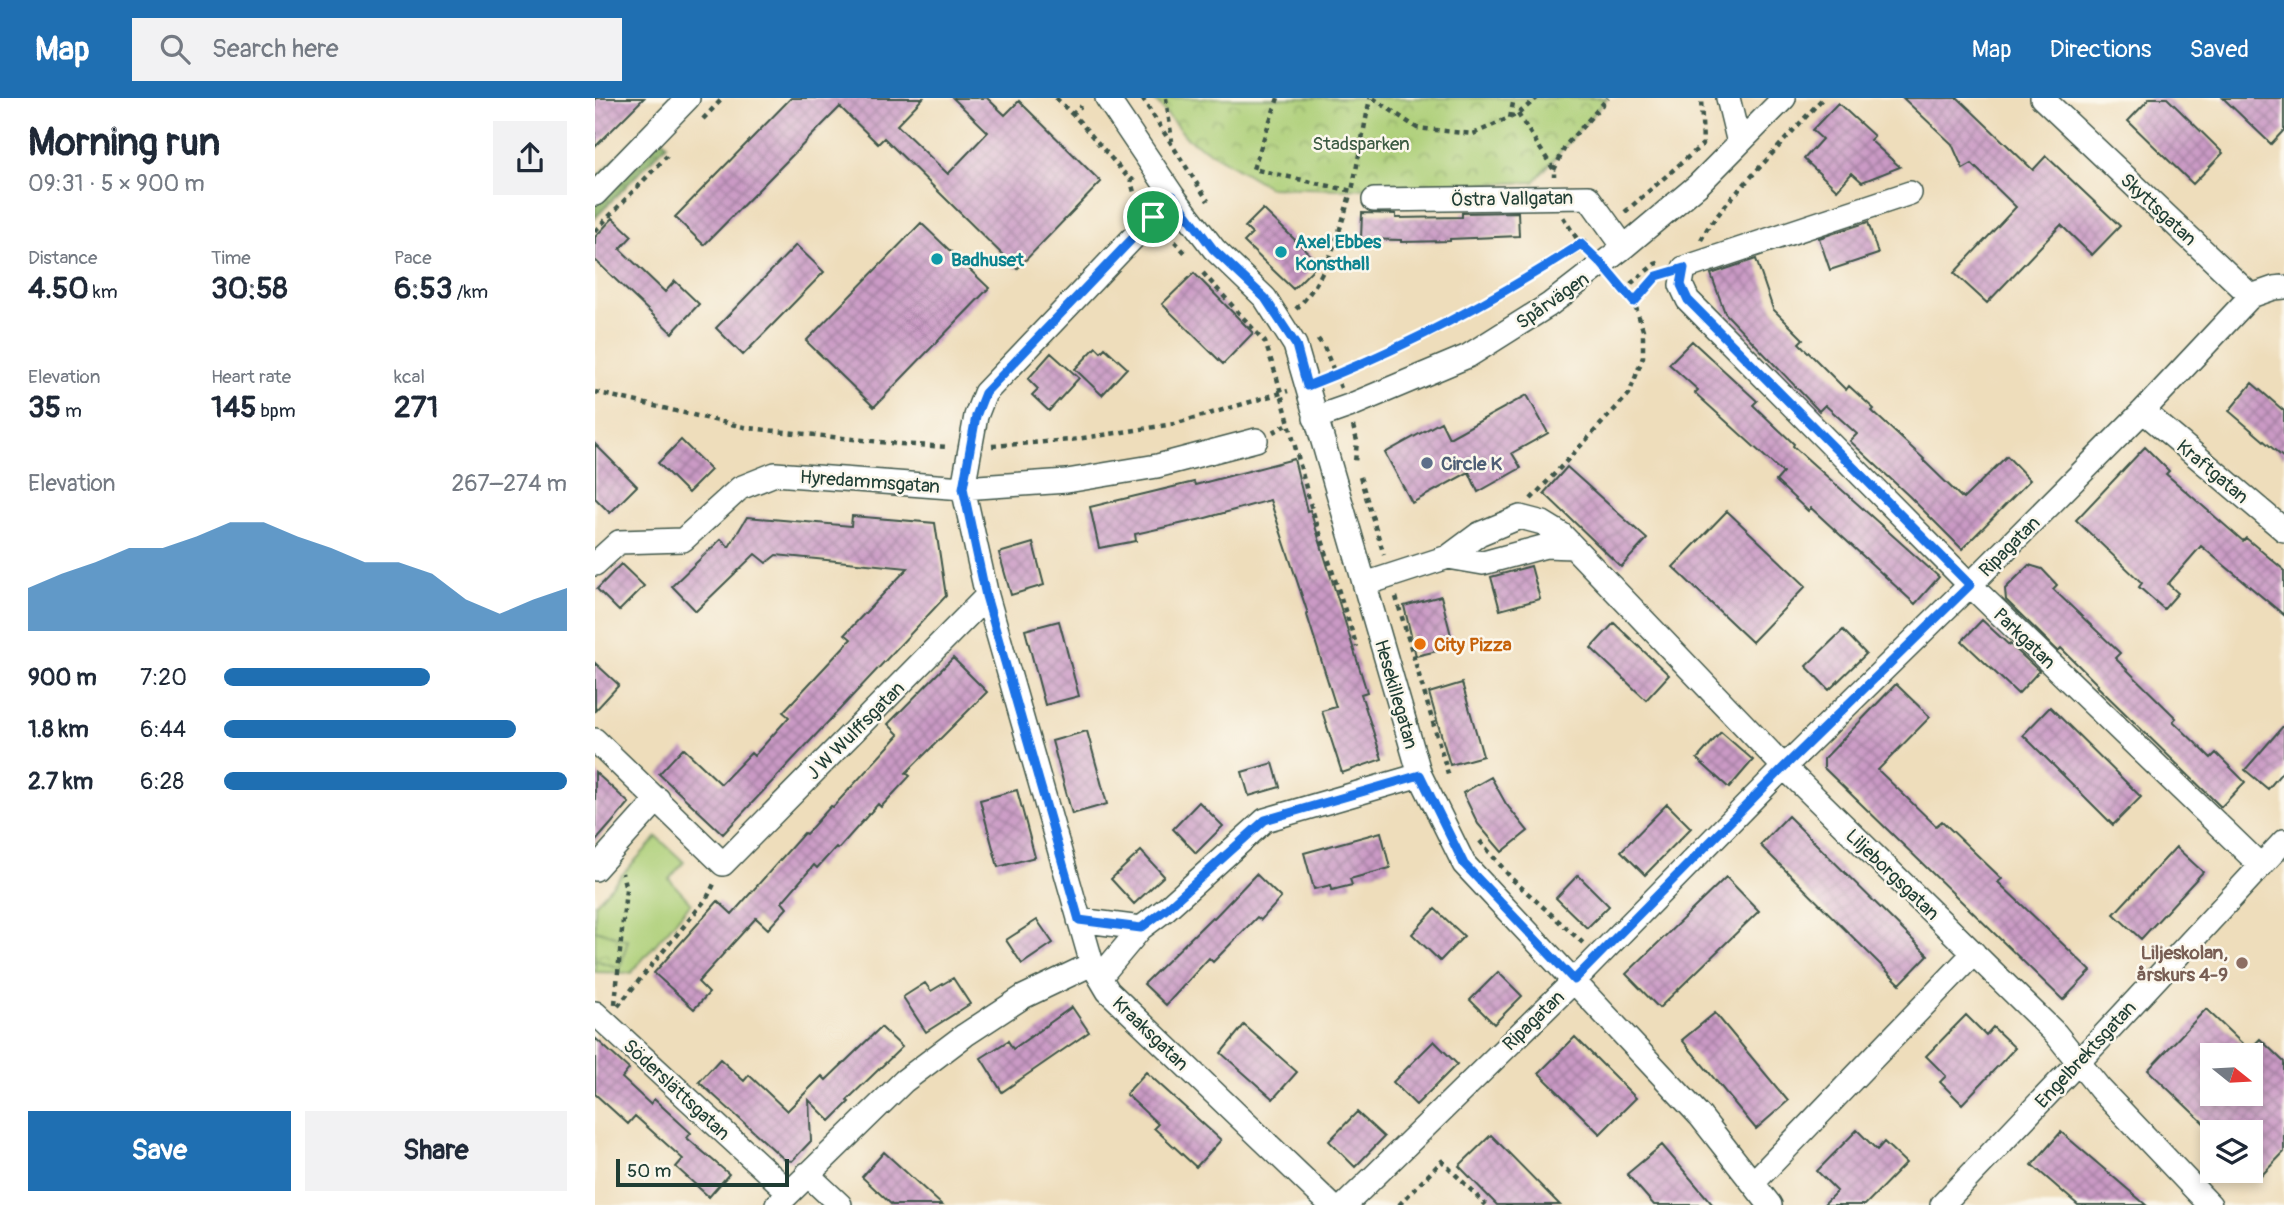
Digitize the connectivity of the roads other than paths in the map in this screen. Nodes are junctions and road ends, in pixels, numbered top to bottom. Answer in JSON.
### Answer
{"nodes":[{"id":1,"x":688,"y":98,"type":"edge"},
{"id":2,"x":1107,"y":98,"type":"edge"},
{"id":3,"x":1728,"y":98,"type":"edge"},
{"id":4,"x":1784,"y":98,"type":"edge"},
{"id":5,"x":2042,"y":98,"type":"edge"},
{"id":6,"x":1739,"y":143,"type":"junction"},
{"id":7,"x":595,"y":194,"type":"edge"},
{"id":8,"x":1910,"y":194,"type":"dead end"},
{"id":9,"x":1173,"y":196,"type":"junction"},
{"id":10,"x":1374,"y":200,"type":"road end"},
{"id":11,"x":1624,"y":247,"type":"junction"},
{"id":12,"x":2284,"y":287,"type":"edge"},
{"id":13,"x":2251,"y":296,"type":"junction"},
{"id":14,"x":2143,"y":411,"type":"junction"},
{"id":15,"x":1315,"y":418,"type":"junction"},
{"id":16,"x":1256,"y":440,"type":"dead end"},
{"id":17,"x":963,"y":488,"type":"junction"},
{"id":18,"x":2284,"y":530,"type":"edge"},
{"id":19,"x":1573,"y":547,"type":"junction"},
{"id":20,"x":1448,"y":556,"type":"junction"},
{"id":21,"x":595,"y":564,"type":"edge"},
{"id":22,"x":1365,"y":584,"type":"junction"},
{"id":23,"x":1970,"y":585,"type":"junction"},
{"id":24,"x":986,"y":596,"type":"junction"},
{"id":25,"x":595,"y":740,"type":"edge"},
{"id":26,"x":1784,"y":767,"type":"junction"},
{"id":27,"x":1420,"y":775,"type":"junction"},
{"id":28,"x":657,"y":799,"type":"junction"},
{"id":29,"x":2284,"y":841,"type":"edge"},
{"id":30,"x":2261,"y":866,"type":"junction"},
{"id":31,"x":595,"y":869,"type":"edge"},
{"id":32,"x":1079,"y":920,"type":"junction"},
{"id":33,"x":1141,"y":928,"type":"junction"},
{"id":34,"x":1973,"y":953,"type":"junction"},
{"id":35,"x":1096,"y":971,"type":"junction"},
{"id":36,"x":1574,"y":980,"type":"junction"},
{"id":37,"x":595,"y":1013,"type":"edge"},
{"id":38,"x":2078,"y":1062,"type":"junction"},
{"id":39,"x":807,"y":1174,"type":"junction"},
{"id":40,"x":1753,"y":1183,"type":"junction"},
{"id":41,"x":783,"y":1199,"type":"edge"},
{"id":42,"x":840,"y":1205,"type":"edge"},
{"id":43,"x":1331,"y":1205,"type":"edge"},
{"id":44,"x":1345,"y":1205,"type":"edge"},
{"id":45,"x":1770,"y":1205,"type":"edge"},
{"id":46,"x":1942,"y":1205,"type":"edge"},
{"id":47,"x":2210,"y":1205,"type":"edge"}],
"edges":[{"from":1,"to":7,"type":"street"},
{"from":2,"to":9,"type":"street"},
{"from":3,"to":6,"type":"street"},
{"from":4,"to":6,"type":"street","name":"Spårvägen"},
{"from":5,"to":13,"type":"street","name":"Skyttsgatan"},
{"from":6,"to":11,"type":"street","name":"Spårvägen"},
{"from":8,"to":23,"type":"street","name":"Parkgatan"},
{"from":9,"to":15,"type":"street","name":"Hesekillegatan"},
{"from":9,"to":17,"type":"street"},
{"from":10,"to":11,"type":"street","name":"Östra Vallgatan"},
{"from":11,"to":15,"type":"street","name":"Spårvägen"},
{"from":12,"to":13,"type":"street"},
{"from":13,"to":14,"type":"street","name":"Ripagatan"},
{"from":14,"to":18,"type":"street","name":"Kraftgatan"},
{"from":14,"to":23,"type":"street","name":"Ripagatan"},
{"from":15,"to":22,"type":"street","name":"Hesekillegatan"},
{"from":16,"to":17,"type":"street","name":"Hyredammsgatan"},
{"from":17,"to":21,"type":"street","name":"Hyredammsgatan"},
{"from":17,"to":24,"type":"street","name":"Kraaksgatan"},
{"from":19,"to":20,"type":"street"},
{"from":19,"to":20,"type":"street","name":"Liljeborgsgatan"},
{"from":19,"to":26,"type":"street","name":"Liljeborgsgatan"},
{"from":20,"to":22,"type":"street"},
{"from":22,"to":27,"type":"street","name":"Hesekillegatan"},
{"from":23,"to":26,"type":"street","name":"Ripagatan"},
{"from":23,"to":30,"type":"street","name":"Parkgatan"},
{"from":24,"to":28,"type":"street","name":"J W Wulffsgatan"},
{"from":24,"to":32,"type":"street","name":"Kraaksgatan"},
{"from":25,"to":28,"type":"street"},
{"from":26,"to":34,"type":"street","name":"Liljeborgsgatan"},
{"from":26,"to":36,"type":"street","name":"Ripagatan"},
{"from":27,"to":33,"type":"street"},
{"from":27,"to":36,"type":"street","name":"Hesekillegatan"},
{"from":28,"to":31,"type":"street"},
{"from":29,"to":30,"type":"street","name":"Engelbrektsgatan"},
{"from":30,"to":38,"type":"street","name":"Engelbrektsgatan"},
{"from":32,"to":33,"type":"street"},
{"from":32,"to":35,"type":"street","name":"Kraaksgatan"},
{"from":33,"to":35,"type":"street"},
{"from":34,"to":38,"type":"street","name":"Liljeborgsgatan"},
{"from":34,"to":40,"type":"street"},
{"from":35,"to":39,"type":"street"},
{"from":35,"to":43,"type":"street","name":"Kraaksgatan"},
{"from":36,"to":40,"type":"street","name":"Hesekillegatan"},
{"from":36,"to":44,"type":"street","name":"Ripagatan"},
{"from":37,"to":41,"type":"street","name":"Söderslättsgatan"},
{"from":38,"to":46,"type":"street","name":"Engelbrektsgatan"},
{"from":38,"to":47,"type":"street","name":"Liljeborgsgatan"},
{"from":39,"to":41,"type":"street"},
{"from":39,"to":42,"type":"street"},
{"from":40,"to":45,"type":"street","name":"Hesekillegatan"}]}
